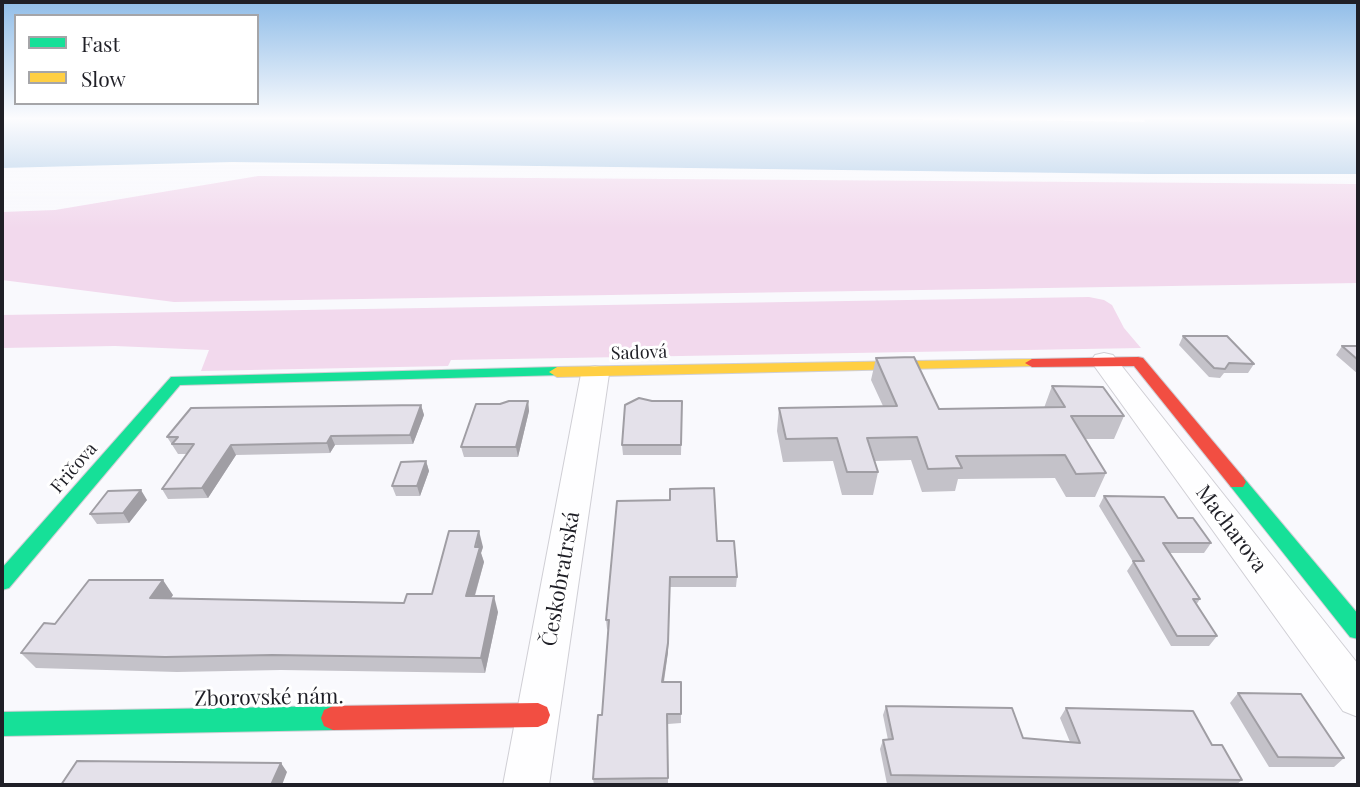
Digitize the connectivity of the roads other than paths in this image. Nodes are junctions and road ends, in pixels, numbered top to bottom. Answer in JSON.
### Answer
{"nodes":[{"id":1,"x":1104,"y":361,"type":"junction"},
{"id":2,"x":595,"y":374,"type":"junction"},
{"id":3,"x":176,"y":380,"type":"joint"},
{"id":4,"x":2,"y":582,"type":"edge"},
{"id":5,"x":1358,"y":630,"type":"edge"},
{"id":6,"x":1358,"y":697,"type":"edge"},
{"id":7,"x":538,"y":715,"type":"junction"},
{"id":8,"x":2,"y":724,"type":"edge"},
{"id":9,"x":526,"y":785,"type":"edge"}],
"edges":[{"from":1,"to":2,"type":"street","name":"Sadová"},
{"from":1,"to":5,"type":"street","name":"Sadová"},
{"from":1,"to":6,"type":"street","name":"Macharova"},
{"from":2,"to":3,"type":"street","name":"Sadová"},
{"from":2,"to":7,"type":"street","name":"Českobratrská"},
{"from":3,"to":4,"type":"street","name":"Fričova"},
{"from":7,"to":8,"type":"street","name":"Zborovské nám."},
{"from":7,"to":9,"type":"street","name":"Českobratrská"}]}
